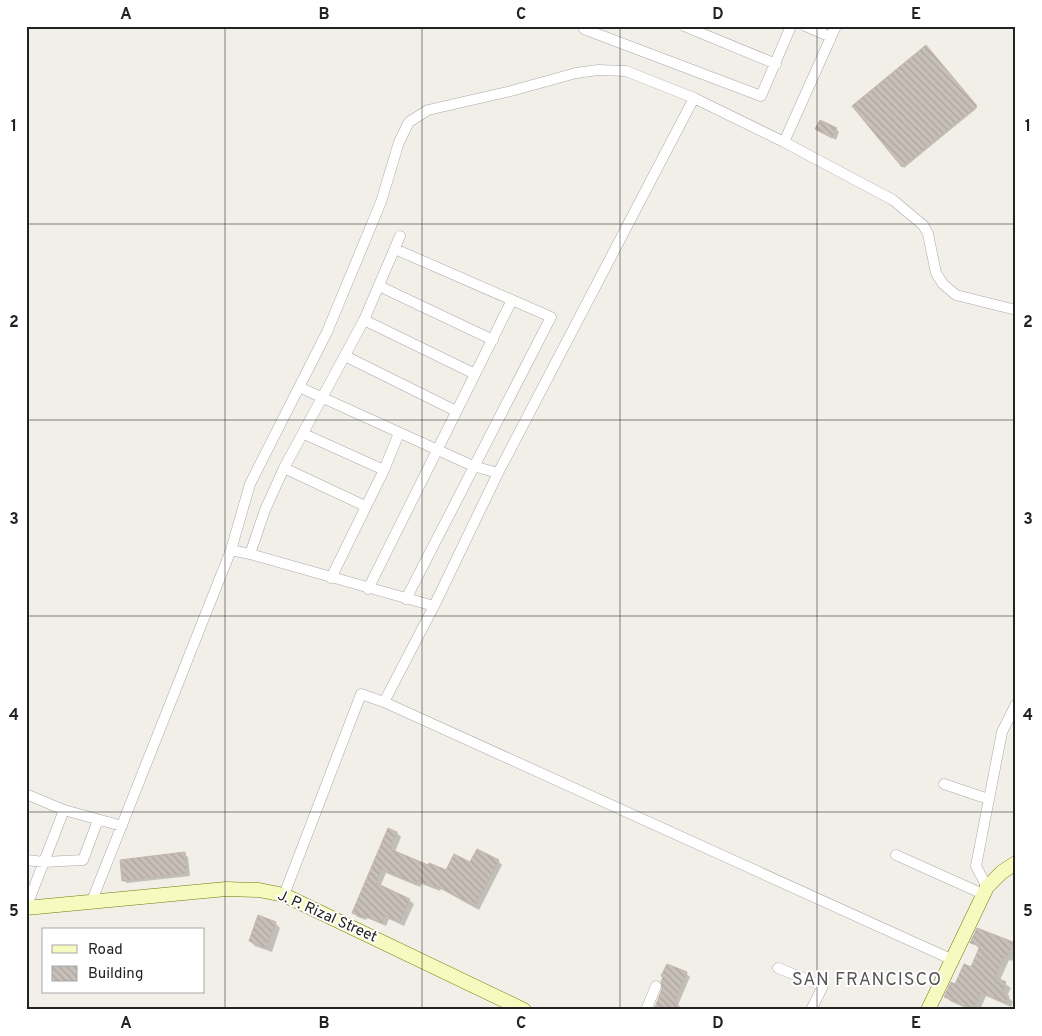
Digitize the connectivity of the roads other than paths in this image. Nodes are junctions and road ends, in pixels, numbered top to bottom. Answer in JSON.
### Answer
{"nodes":[{"id":1,"x":684,"y":26,"type":"edge"},
{"id":2,"x":791,"y":26,"type":"edge"},
{"id":3,"x":805,"y":26,"type":"edge"},
{"id":4,"x":836,"y":26,"type":"edge"},
{"id":5,"x":584,"y":29,"type":"dead end"},
{"id":6,"x":831,"y":37,"type":"junction"},
{"id":7,"x":776,"y":64,"type":"junction"},
{"id":8,"x":694,"y":98,"type":"junction"},
{"id":9,"x":784,"y":142,"type":"junction"},
{"id":10,"x":400,"y":236,"type":"dead end"},
{"id":11,"x":395,"y":249,"type":"junction"},
{"id":12,"x":379,"y":286,"type":"junction"},
{"id":13,"x":512,"y":300,"type":"junction"},
{"id":14,"x":1016,"y":310,"type":"edge"},
{"id":15,"x":364,"y":320,"type":"junction"},
{"id":16,"x":493,"y":340,"type":"junction"},
{"id":17,"x":345,"y":356,"type":"junction"},
{"id":18,"x":475,"y":374,"type":"junction"},
{"id":19,"x":299,"y":387,"type":"junction"},
{"id":20,"x":322,"y":397,"type":"junction"},
{"id":21,"x":456,"y":411,"type":"junction"},
{"id":22,"x":399,"y":433,"type":"junction"},
{"id":23,"x":304,"y":434,"type":"junction"},
{"id":24,"x":437,"y":449,"type":"junction"},
{"id":25,"x":473,"y":466,"type":"junction"},
{"id":26,"x":284,"y":468,"type":"junction"},
{"id":27,"x":384,"y":470,"type":"junction"},
{"id":28,"x":498,"y":473,"type":"junction"},
{"id":29,"x":365,"y":506,"type":"junction"},
{"id":30,"x":231,"y":550,"type":"junction"},
{"id":31,"x":250,"y":554,"type":"junction"},
{"id":32,"x":331,"y":578,"type":"junction"},
{"id":33,"x":368,"y":589,"type":"junction"},
{"id":34,"x":406,"y":599,"type":"junction"},
{"id":35,"x":434,"y":606,"type":"junction"},
{"id":36,"x":384,"y":702,"type":"junction"},
{"id":37,"x":1016,"y":704,"type":"edge"},
{"id":38,"x":944,"y":784,"type":"dead end"},
{"id":39,"x":26,"y":794,"type":"edge"},
{"id":40,"x":988,"y":799,"type":"junction"},
{"id":41,"x":64,"y":810,"type":"junction"},
{"id":42,"x":98,"y":820,"type":"junction"},
{"id":43,"x":122,"y":826,"type":"junction"},
{"id":44,"x":896,"y":855,"type":"dead end"},
{"id":45,"x":26,"y":860,"type":"edge"},
{"id":46,"x":44,"y":862,"type":"junction"},
{"id":47,"x":1016,"y":863,"type":"edge"},
{"id":48,"x":985,"y":891,"type":"junction"},
{"id":49,"x":284,"y":896,"type":"junction"},
{"id":50,"x":91,"y":903,"type":"junction"},
{"id":51,"x":26,"y":908,"type":"edge"},
{"id":52,"x":953,"y":960,"type":"junction"},
{"id":53,"x":778,"y":968,"type":"dead end"},
{"id":54,"x":656,"y":986,"type":"dead end"},
{"id":55,"x":524,"y":1010,"type":"edge"},
{"id":56,"x":646,"y":1010,"type":"edge"},
{"id":57,"x":811,"y":1010,"type":"edge"},
{"id":58,"x":928,"y":1010,"type":"edge"}],
"edges":[{"from":1,"to":7,"type":"street"},
{"from":2,"to":7,"type":"street"},
{"from":3,"to":6,"type":"street"},
{"from":4,"to":6,"type":"street"},
{"from":5,"to":7,"type":"street"},
{"from":6,"to":9,"type":"street"},
{"from":8,"to":9,"type":"street"},
{"from":8,"to":19,"type":"street"},
{"from":8,"to":28,"type":"street"},
{"from":9,"to":14,"type":"street"},
{"from":10,"to":11,"type":"street"},
{"from":11,"to":12,"type":"street"},
{"from":11,"to":13,"type":"street"},
{"from":12,"to":15,"type":"street"},
{"from":12,"to":16,"type":"street"},
{"from":13,"to":16,"type":"street"},
{"from":13,"to":25,"type":"street"},
{"from":15,"to":17,"type":"street"},
{"from":15,"to":18,"type":"street"},
{"from":16,"to":18,"type":"street"},
{"from":17,"to":20,"type":"street"},
{"from":17,"to":21,"type":"street"},
{"from":18,"to":21,"type":"street"},
{"from":19,"to":20,"type":"street"},
{"from":19,"to":30,"type":"street"},
{"from":20,"to":22,"type":"street"},
{"from":20,"to":23,"type":"street"},
{"from":21,"to":24,"type":"street"},
{"from":22,"to":24,"type":"street"},
{"from":22,"to":27,"type":"street"},
{"from":23,"to":26,"type":"street"},
{"from":23,"to":27,"type":"street"},
{"from":24,"to":25,"type":"street"},
{"from":24,"to":33,"type":"street"},
{"from":25,"to":28,"type":"street"},
{"from":25,"to":34,"type":"street"},
{"from":26,"to":29,"type":"street"},
{"from":26,"to":31,"type":"street"},
{"from":27,"to":29,"type":"street"},
{"from":28,"to":35,"type":"street"},
{"from":29,"to":32,"type":"street"},
{"from":30,"to":31,"type":"street"},
{"from":30,"to":43,"type":"street"},
{"from":31,"to":32,"type":"street"},
{"from":32,"to":33,"type":"street"},
{"from":33,"to":34,"type":"street"},
{"from":34,"to":35,"type":"street"},
{"from":35,"to":36,"type":"street"},
{"from":36,"to":49,"type":"street"},
{"from":36,"to":52,"type":"street"},
{"from":37,"to":40,"type":"street"},
{"from":38,"to":40,"type":"street"},
{"from":39,"to":41,"type":"street"},
{"from":40,"to":48,"type":"street"},
{"from":41,"to":42,"type":"street"},
{"from":41,"to":46,"type":"street"},
{"from":42,"to":43,"type":"street"},
{"from":42,"to":46,"type":"street"},
{"from":43,"to":50,"type":"street"},
{"from":44,"to":48,"type":"street"},
{"from":45,"to":46,"type":"street"},
{"from":46,"to":51,"type":"street"},
{"from":47,"to":48,"type":"main road"},
{"from":48,"to":52,"type":"main road"},
{"from":49,"to":50,"type":"main road","name":"J. P. Rizal Street"},
{"from":49,"to":55,"type":"main road","name":"J. P. Rizal Street"},
{"from":50,"to":51,"type":"main road","name":"J. P. Rizal Street"},
{"from":52,"to":58,"type":"main road"},
{"from":53,"to":57,"type":"street"},
{"from":54,"to":56,"type":"street"}]}
